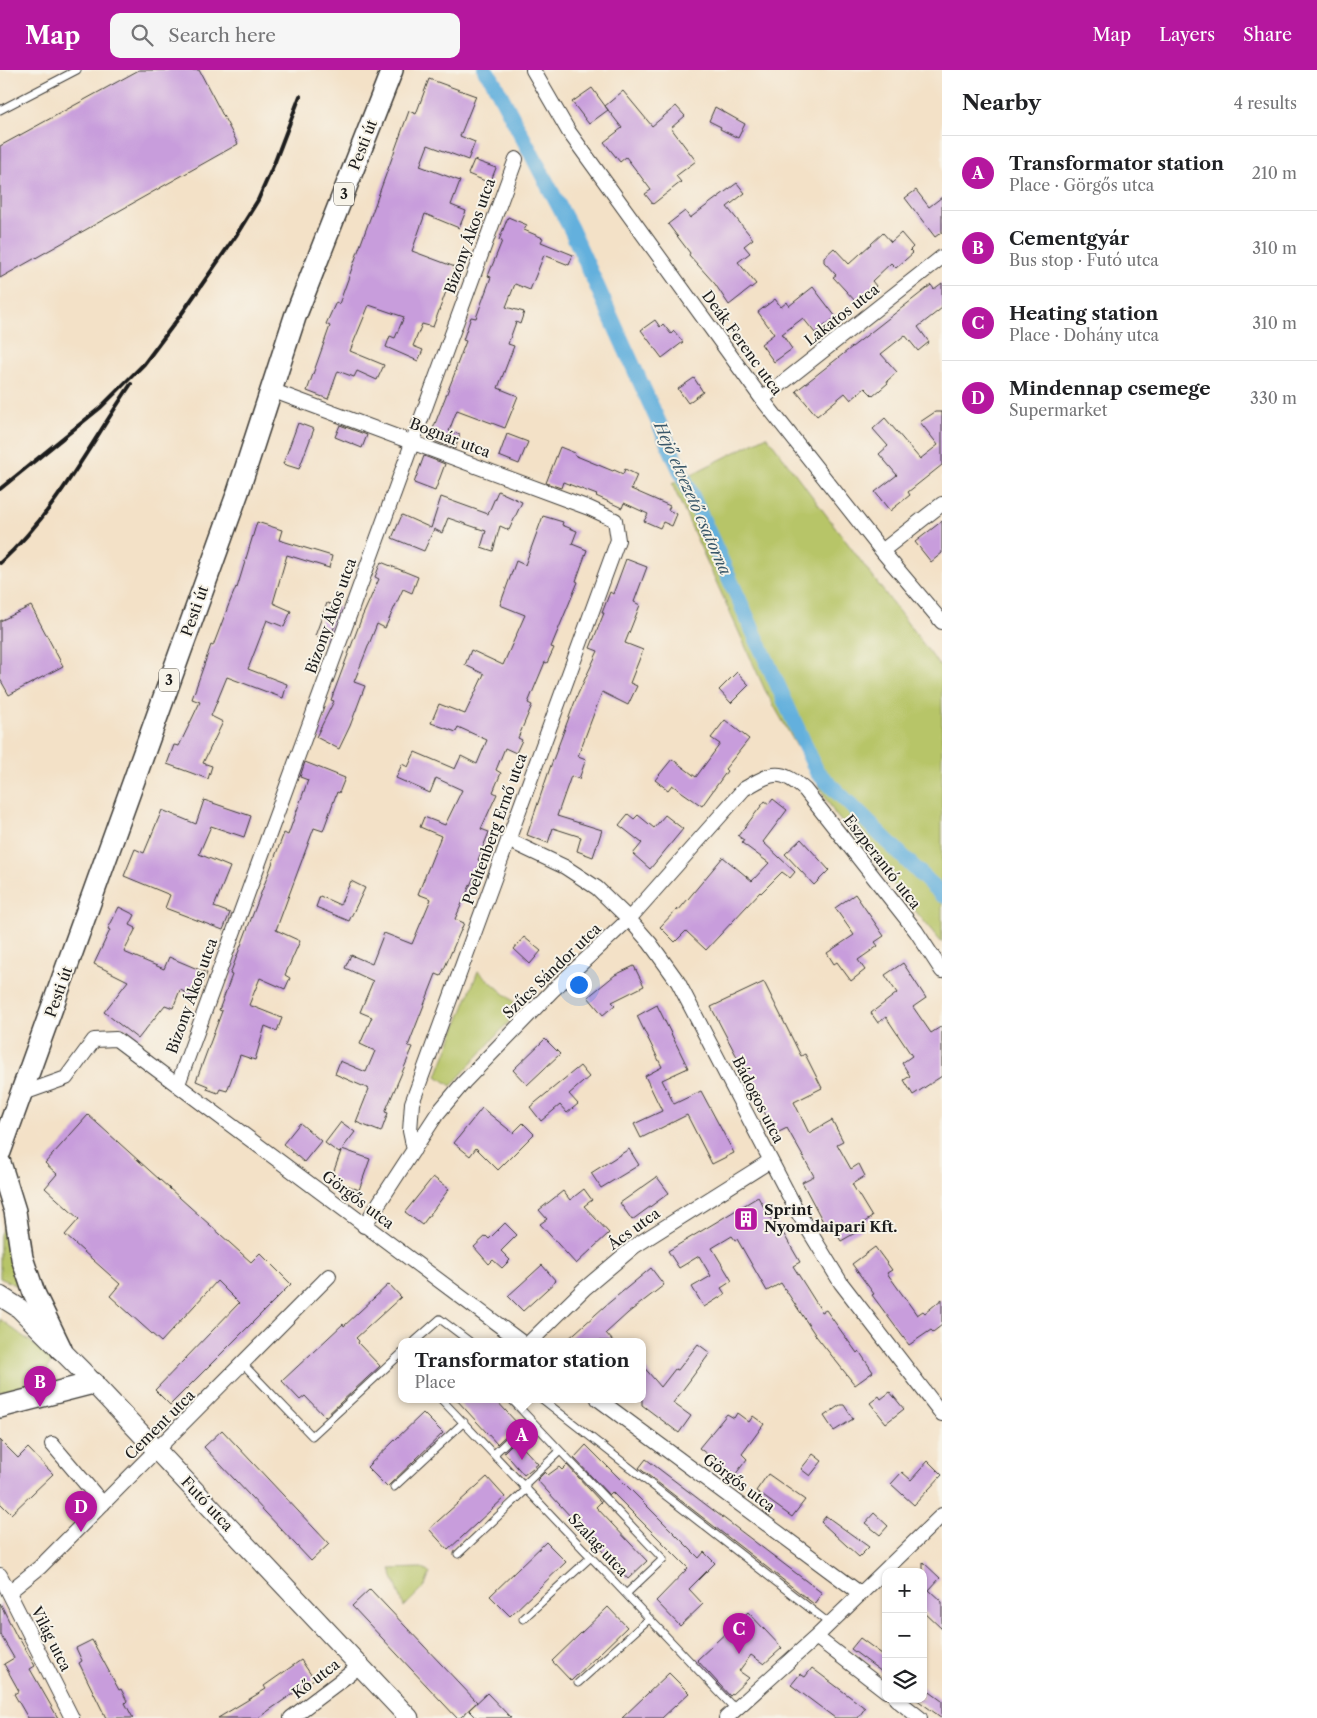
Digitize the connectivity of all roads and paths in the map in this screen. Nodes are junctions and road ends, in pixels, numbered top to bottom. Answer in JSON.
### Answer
{"nodes":[{"id":1,"x":76,"y":70,"type":"edge"},
{"id":2,"x":392,"y":70,"type":"edge"},
{"id":3,"x":533,"y":70,"type":"edge"},
{"id":4,"x":0,"y":110,"type":"edge"},
{"id":5,"x":516,"y":159,"type":"dead end"},
{"id":6,"x":942,"y":257,"type":"edge"},
{"id":7,"x":271,"y":390,"type":"junction"},
{"id":8,"x":762,"y":400,"type":"junction"},
{"id":9,"x":412,"y":441,"type":"junction"},
{"id":10,"x":942,"y":504,"type":"edge"},
{"id":11,"x":616,"y":520,"type":"joint"},
{"id":12,"x":882,"y":551,"type":"junction"},
{"id":13,"x":942,"y":622,"type":"edge"},
{"id":14,"x":791,"y":777,"type":"joint"},
{"id":15,"x":508,"y":840,"type":"junction"},
{"id":16,"x":629,"y":919,"type":"junction"},
{"id":17,"x":942,"y":970,"type":"edge"},
{"id":18,"x":178,"y":1084,"type":"junction"},
{"id":19,"x":12,"y":1111,"type":"edge"},
{"id":20,"x":414,"y":1150,"type":"junction"},
{"id":21,"x":0,"y":1152,"type":"edge"},
{"id":22,"x":770,"y":1161,"type":"junction"},
{"id":23,"x":0,"y":1163,"type":"edge"},
{"id":24,"x":364,"y":1226,"type":"junction"},
{"id":25,"x":330,"y":1276,"type":"dead end"},
{"id":26,"x":0,"y":1296,"type":"edge"},
{"id":27,"x":418,"y":1338,"type":"edge"},
{"id":28,"x":465,"y":1338,"type":"edge"},
{"id":29,"x":516,"y":1338,"type":"edge"},
{"id":30,"x":534,"y":1338,"type":"edge"},
{"id":31,"x":61,"y":1350,"type":"junction"},
{"id":32,"x":398,"y":1357,"type":"edge"},
{"id":33,"x":243,"y":1364,"type":"junction"},
{"id":34,"x":93,"y":1383,"type":"junction"},
{"id":35,"x":445,"y":1403,"type":"edge"},
{"id":36,"x":515,"y":1403,"type":"edge"},
{"id":37,"x":547,"y":1403,"type":"edge"},
{"id":38,"x":603,"y":1403,"type":"edge"},
{"id":39,"x":0,"y":1408,"type":"edge"},
{"id":40,"x":942,"y":1414,"type":"edge"},
{"id":41,"x":530,"y":1420,"type":"junction"},
{"id":42,"x":464,"y":1422,"type":"junction"},
{"id":43,"x":52,"y":1444,"type":"dead end"},
{"id":44,"x":157,"y":1451,"type":"junction"},
{"id":45,"x":560,"y":1451,"type":"junction"},
{"id":46,"x":494,"y":1454,"type":"junction"},
{"id":47,"x":394,"y":1487,"type":"dead end"},
{"id":48,"x":525,"y":1487,"type":"junction"},
{"id":49,"x":103,"y":1504,"type":"junction"},
{"id":50,"x":939,"y":1523,"type":"edge"},
{"id":51,"x":458,"y":1554,"type":"dead end"},
{"id":52,"x":591,"y":1557,"type":"junction"},
{"id":53,"x":0,"y":1575,"type":"edge"},
{"id":54,"x":9,"y":1592,"type":"junction"},
{"id":55,"x":626,"y":1594,"type":"junction"},
{"id":56,"x":861,"y":1594,"type":"junction"},
{"id":57,"x":649,"y":1619,"type":"junction"},
{"id":58,"x":523,"y":1620,"type":"dead end"},
{"id":59,"x":830,"y":1624,"type":"junction"},
{"id":60,"x":816,"y":1637,"type":"junction"},
{"id":61,"x":360,"y":1666,"type":"junction"},
{"id":62,"x":578,"y":1683,"type":"dead end"},
{"id":63,"x":882,"y":1689,"type":"edge"},
{"id":64,"x":901,"y":1703,"type":"edge"},
{"id":65,"x":730,"y":1714,"type":"edge"},
{"id":66,"x":72,"y":1718,"type":"edge"},
{"id":67,"x":291,"y":1718,"type":"edge"},
{"id":68,"x":409,"y":1718,"type":"edge"},
{"id":69,"x":920,"y":1718,"type":"edge"}],
"edges":[{"from":1,"to":4,"type":"lane"},
{"from":2,"to":7,"type":"main road","name":"Pesti út","number":"3"},
{"from":3,"to":8,"type":"street","name":"Deák Ferenc utca"},
{"from":5,"to":9,"type":"street","name":"Bizony Ákos utca"},
{"from":6,"to":8,"type":"street","name":"Lakatos utca"},
{"from":7,"to":9,"type":"street","name":"Bognár utca"},
{"from":7,"to":19,"type":"main road","name":"Pesti út","number":"3"},
{"from":8,"to":12,"type":"street","name":"Deák Ferenc utca"},
{"from":9,"to":11,"type":"street","name":"Bognár utca"},
{"from":9,"to":18,"type":"street","name":"Bizony Ákos utca"},
{"from":10,"to":12,"type":"street"},
{"from":11,"to":15,"type":"street","name":"Poeltenberg Ernő utca"},
{"from":12,"to":13,"type":"street","name":"Deák Ferenc utca"},
{"from":14,"to":16,"type":"street","name":"Szűcs Sándor utca"},
{"from":14,"to":17,"type":"street","name":"Eszperantó utca"},
{"from":15,"to":16,"type":"street","name":"Bádogos utca"},
{"from":15,"to":20,"type":"street","name":"Poeltenberg Ernő utca"},
{"from":16,"to":20,"type":"street","name":"Szűcs Sándor utca"},
{"from":16,"to":22,"type":"street","name":"Bádogos utca"},
{"from":18,"to":19,"type":"street","name":"Görgős utca"},
{"from":18,"to":24,"type":"street","name":"Görgős utca"},
{"from":19,"to":21,"type":"main road","name":"Pesti út","number":"3"},
{"from":20,"to":24,"type":"street","name":"Szűcs Sándor utca"},
{"from":22,"to":30,"type":"street","name":"Ács utca"},
{"from":22,"to":40,"type":"street","name":"Bádogos utca"},
{"from":23,"to":31,"type":"main road"},
{"from":24,"to":29,"type":"street","name":"Görgős utca"},
{"from":25,"to":33,"type":"street","name":"Cement utca"},
{"from":26,"to":31,"type":"main road","name":"Futó utca"},
{"from":27,"to":28,"type":"lane"},
{"from":31,"to":34,"type":"main road","name":"Futó utca"},
{"from":32,"to":33,"type":"lane"},
{"from":33,"to":44,"type":"street","name":"Cement utca"},
{"from":34,"to":39,"type":"main road"},
{"from":34,"to":44,"type":"main road","name":"Futó utca"},
{"from":35,"to":42,"type":"lane","name":"Szalag utca"},
{"from":36,"to":41,"type":"lane"},
{"from":37,"to":59,"type":"lane"},
{"from":38,"to":56,"type":"street","name":"Görgős utca"},
{"from":41,"to":45,"type":"lane"},
{"from":41,"to":46,"type":"lane"},
{"from":42,"to":46,"type":"lane","name":"Szalag utca"},
{"from":42,"to":47,"type":"lane"},
{"from":43,"to":49,"type":"street"},
{"from":44,"to":49,"type":"street","name":"Cement utca"},
{"from":44,"to":61,"type":"main road","name":"Futó utca"},
{"from":45,"to":48,"type":"lane"},
{"from":45,"to":55,"type":"lane"},
{"from":46,"to":48,"type":"lane","name":"Szalag utca"},
{"from":48,"to":51,"type":"lane"},
{"from":48,"to":52,"type":"lane","name":"Szalag utca"},
{"from":49,"to":54,"type":"street","name":"Cement utca"},
{"from":50,"to":56,"type":"street"},
{"from":52,"to":55,"type":"lane","name":"Szalag utca"},
{"from":52,"to":58,"type":"lane"},
{"from":53,"to":54,"type":"street","name":"Világ utca"},
{"from":54,"to":66,"type":"street","name":"Világ utca"},
{"from":55,"to":57,"type":"lane","name":"Szalag utca"},
{"from":56,"to":59,"type":"street"},
{"from":57,"to":62,"type":"lane"},
{"from":57,"to":65,"type":"lane","name":"Szalag utca"},
{"from":59,"to":60,"type":"street"},
{"from":60,"to":63,"type":"street"},
{"from":60,"to":65,"type":"street"},
{"from":61,"to":67,"type":"street","name":"Kő utca"},
{"from":61,"to":68,"type":"main road","name":"Futó utca"},
{"from":64,"to":69,"type":"street"}]}
